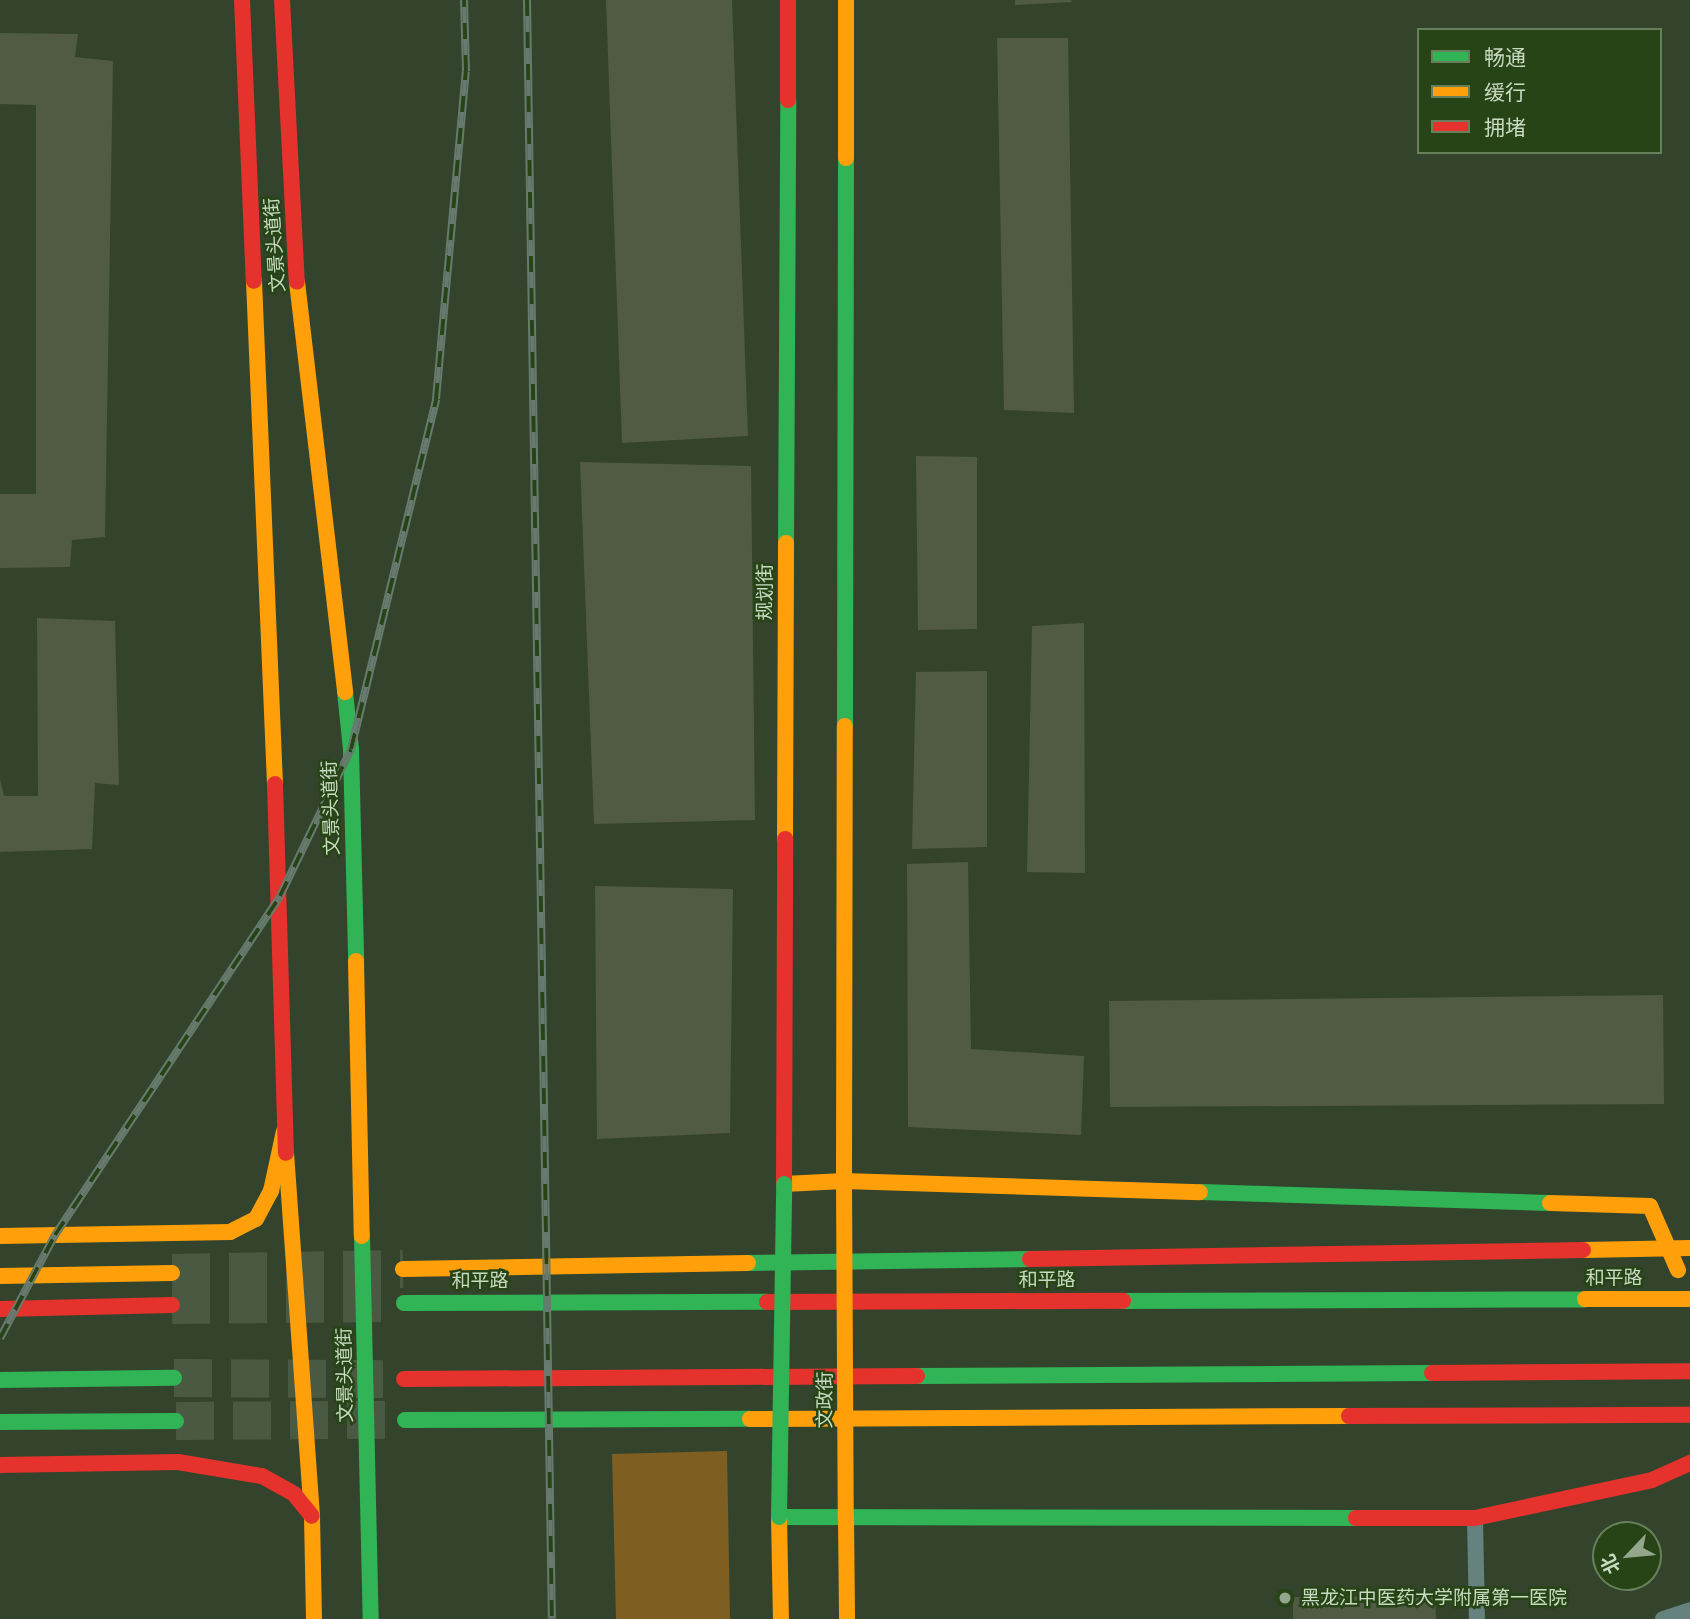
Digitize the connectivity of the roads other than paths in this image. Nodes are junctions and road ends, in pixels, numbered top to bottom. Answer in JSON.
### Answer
{"nodes":[{"id":1,"x":242,"y":0,"type":"edge"},
{"id":2,"x":282,"y":0,"type":"edge"},
{"id":3,"x":788,"y":0,"type":"edge"},
{"id":4,"x":846,"y":0,"type":"edge"},
{"id":5,"x":284,"y":1132,"type":"junction"},
{"id":6,"x":844,"y":1181,"type":"junction"},
{"id":7,"x":784,"y":1184,"type":"junction"},
{"id":8,"x":0,"y":1236,"type":"edge"},
{"id":9,"x":1671,"y":1248,"type":"junction"},
{"id":10,"x":1690,"y":1248,"type":"edge"},
{"id":11,"x":403,"y":1269,"type":"tunnel mouth"},
{"id":12,"x":172,"y":1273,"type":"tunnel mouth"},
{"id":13,"x":0,"y":1276,"type":"edge"},
{"id":14,"x":1688,"y":1299,"type":"edge"},
{"id":15,"x":404,"y":1303,"type":"tunnel mouth"},
{"id":16,"x":172,"y":1305,"type":"tunnel mouth"},
{"id":17,"x":0,"y":1309,"type":"edge"},
{"id":18,"x":1668,"y":1371,"type":"junction"},
{"id":19,"x":1690,"y":1371,"type":"edge"},
{"id":20,"x":174,"y":1378,"type":"tunnel mouth"},
{"id":21,"x":1690,"y":1378,"type":"edge"},
{"id":22,"x":404,"y":1379,"type":"tunnel mouth"},
{"id":23,"x":0,"y":1380,"type":"edge"},
{"id":24,"x":1690,"y":1415,"type":"edge"},
{"id":25,"x":405,"y":1420,"type":"tunnel mouth"},
{"id":26,"x":176,"y":1421,"type":"tunnel mouth"},
{"id":27,"x":0,"y":1422,"type":"edge"},
{"id":28,"x":1690,"y":1463,"type":"edge"},
{"id":29,"x":0,"y":1465,"type":"edge"},
{"id":30,"x":312,"y":1516,"type":"junction"},
{"id":31,"x":779,"y":1517,"type":"junction"},
{"id":32,"x":846,"y":1518,"type":"junction"},
{"id":33,"x":1475,"y":1518,"type":"junction"},
{"id":34,"x":1690,"y":1610,"type":"edge"},
{"id":35,"x":314,"y":1619,"type":"edge"},
{"id":36,"x":372,"y":1619,"type":"edge"},
{"id":37,"x":781,"y":1619,"type":"edge"},
{"id":38,"x":847,"y":1619,"type":"edge"},
{"id":39,"x":1477,"y":1619,"type":"edge"},
{"id":40,"x":1663,"y":1619,"type":"edge"}],
"edges":[{"from":1,"to":5,"type":"main road","name":"文景头道街"},
{"from":2,"to":36,"type":"main road","name":"文景头道街"},
{"from":3,"to":7,"type":"main road","name":"规划街"},
{"from":4,"to":6,"type":"main road"},
{"from":5,"to":8,"type":"main road"},
{"from":5,"to":30,"type":"main road","name":"文景头道街"},
{"from":6,"to":7,"type":"main road"},
{"from":6,"to":9,"type":"main road"},
{"from":6,"to":32,"type":"main road","name":"文政街","bridge":true},
{"from":7,"to":31,"type":"main road","bridge":true},
{"from":9,"to":10,"type":"main road"},
{"from":9,"to":11,"type":"main road"},
{"from":9,"to":14,"type":"main road"},
{"from":12,"to":13,"type":"main road"},
{"from":14,"to":15,"type":"main road","name":"和平路"},
{"from":16,"to":17,"type":"main road"},
{"from":18,"to":19,"type":"main road"},
{"from":18,"to":21,"type":"main road"},
{"from":18,"to":22,"type":"main road"},
{"from":20,"to":23,"type":"main road"},
{"from":24,"to":25,"type":"main road"},
{"from":26,"to":27,"type":"main road"},
{"from":28,"to":33,"type":"main road"},
{"from":29,"to":30,"type":"main road"},
{"from":30,"to":35,"type":"main road","name":"文景头道街"},
{"from":31,"to":32,"type":"main road"},
{"from":31,"to":37,"type":"main road"},
{"from":32,"to":33,"type":"main road"},
{"from":32,"to":38,"type":"main road","name":"文政街"},
{"from":33,"to":39,"type":"lane"},
{"from":34,"to":40,"type":"lane"}]}
